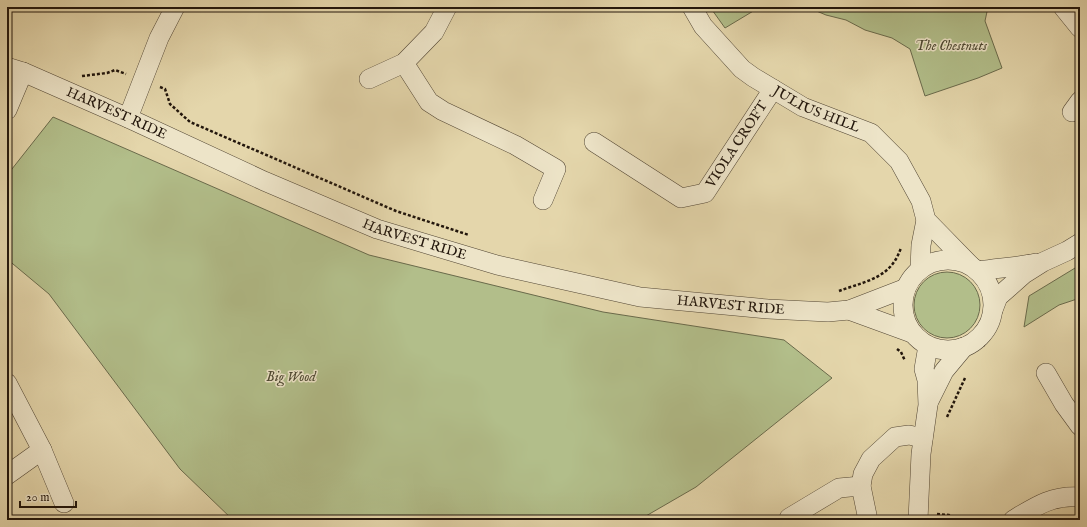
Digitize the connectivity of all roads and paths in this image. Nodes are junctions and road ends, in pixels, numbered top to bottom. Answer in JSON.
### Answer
{"nodes":[{"id":1,"x":175,"y":7,"type":"edge"},
{"id":2,"x":447,"y":7,"type":"edge"},
{"id":3,"x":692,"y":7,"type":"edge"},
{"id":4,"x":1064,"y":7,"type":"edge"},
{"id":5,"x":1080,"y":28,"type":"edge"},
{"id":6,"x":404,"y":63,"type":"junction"},
{"id":7,"x":15,"y":70,"type":"edge"},
{"id":8,"x":369,"y":79,"type":"dead end"},
{"id":9,"x":165,"y":89,"type":"dead end"},
{"id":10,"x":772,"y":89,"type":"junction"},
{"id":11,"x":7,"y":110,"type":"edge"},
{"id":12,"x":128,"y":118,"type":"junction"},
{"id":13,"x":594,"y":142,"type":"dead end"},
{"id":14,"x":543,"y":200,"type":"dead end"},
{"id":15,"x":926,"y":220,"type":"junction"},
{"id":16,"x":471,"y":236,"type":"dead end"},
{"id":17,"x":1080,"y":243,"type":"edge"},
{"id":18,"x":901,"y":248,"type":"dead end"},
{"id":19,"x":1043,"y":262,"type":"junction"},
{"id":20,"x":974,"y":268,"type":"junction"},
{"id":21,"x":920,"y":269,"type":"junction"},
{"id":22,"x":906,"y":288,"type":"junction"},
{"id":23,"x":835,"y":292,"type":"dead end"},
{"id":24,"x":849,"y":310,"type":"junction"},
{"id":25,"x":996,"y":316,"type":"junction"},
{"id":26,"x":912,"y":333,"type":"junction"},
{"id":27,"x":928,"y":346,"type":"junction"},
{"id":28,"x":973,"y":347,"type":"junction"},
{"id":29,"x":896,"y":348,"type":"dead end"},
{"id":30,"x":906,"y":363,"type":"dead end"},
{"id":31,"x":1046,"y":373,"type":"dead end"},
{"id":32,"x":7,"y":383,"type":"edge"},
{"id":33,"x":928,"y":405,"type":"junction"},
{"id":34,"x":1080,"y":426,"type":"edge"},
{"id":35,"x":923,"y":438,"type":"junction"},
{"id":36,"x":42,"y":450,"type":"junction"},
{"id":37,"x":7,"y":475,"type":"edge"},
{"id":38,"x":861,"y":486,"type":"junction"},
{"id":39,"x":1080,"y":497,"type":"edge"},
{"id":40,"x":64,"y":503,"type":"dead end"},
{"id":41,"x":949,"y":515,"type":"dead end"},
{"id":42,"x":789,"y":518,"type":"dead end"},
{"id":43,"x":868,"y":520,"type":"edge"},
{"id":44,"x":918,"y":520,"type":"edge"},
{"id":45,"x":949,"y":520,"type":"edge"},
{"id":46,"x":1013,"y":520,"type":"edge"}],
"edges":[{"from":1,"to":12,"type":"street"},
{"from":2,"to":6,"type":"street"},
{"from":3,"to":10,"type":"street","name":"JULIUS HILL"},
{"from":4,"to":5,"type":"street"},
{"from":6,"to":8,"type":"street"},
{"from":6,"to":14,"type":"street"},
{"from":7,"to":11,"type":"street"},
{"from":7,"to":12,"type":"street","name":"HARVEST RIDE"},
{"from":9,"to":16,"type":"path","name":"HARVEST RIDE"},
{"from":10,"to":13,"type":"street","name":"VIOLA CROFT"},
{"from":10,"to":15,"type":"street","name":"JULIUS HILL"},
{"from":12,"to":24,"type":"street","name":"HARVEST RIDE"},
{"from":15,"to":20,"type":"street","name":"JULIUS HILL"},
{"from":15,"to":21,"type":"street","name":"JULIUS HILL"},
{"from":17,"to":19,"type":"street"},
{"from":18,"to":23,"type":"path"},
{"from":19,"to":20,"type":"street"},
{"from":19,"to":25,"type":"street"},
{"from":20,"to":21,"type":"street"},
{"from":20,"to":25,"type":"street"},
{"from":21,"to":22,"type":"street"},
{"from":22,"to":24,"type":"street","name":"HARVEST RIDE"},
{"from":22,"to":26,"type":"street"},
{"from":24,"to":26,"type":"street","name":"HARVEST RIDE"},
{"from":25,"to":28,"type":"path"},
{"from":25,"to":28,"type":"street"},
{"from":26,"to":27,"type":"street"},
{"from":27,"to":28,"type":"street"},
{"from":27,"to":33,"type":"street"},
{"from":28,"to":33,"type":"street"},
{"from":29,"to":30,"type":"path"},
{"from":31,"to":34,"type":"street"},
{"from":32,"to":36,"type":"street"},
{"from":33,"to":35,"type":"street"},
{"from":35,"to":38,"type":"street"},
{"from":35,"to":44,"type":"street"},
{"from":36,"to":37,"type":"street"},
{"from":36,"to":40,"type":"street"},
{"from":38,"to":42,"type":"street"},
{"from":38,"to":43,"type":"street"},
{"from":39,"to":46,"type":"street"},
{"from":41,"to":45,"type":"path"}]}
